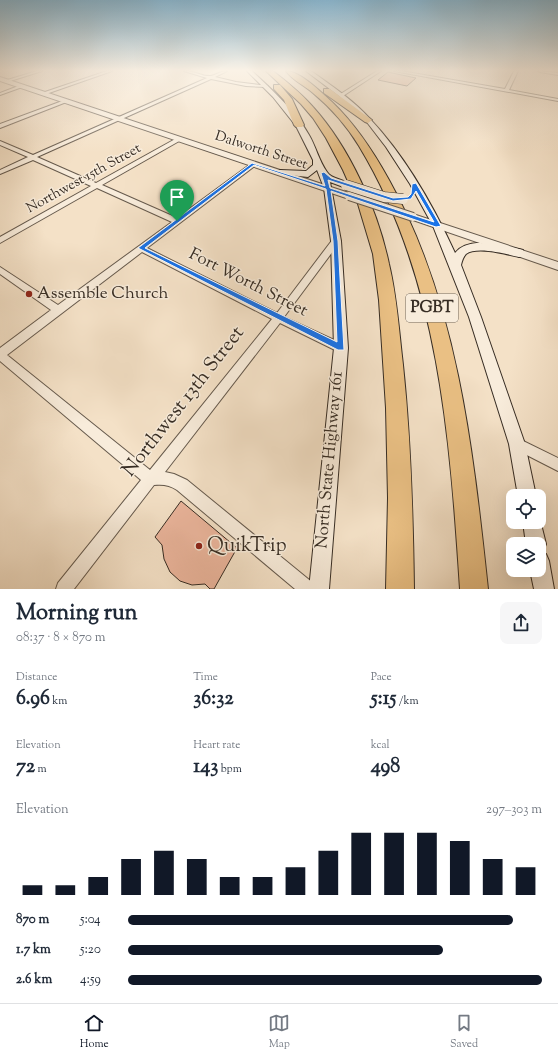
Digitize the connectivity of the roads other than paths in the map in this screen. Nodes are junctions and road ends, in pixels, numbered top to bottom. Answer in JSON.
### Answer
{"nodes":[{"id":1,"x":60,"y":98,"type":"edge"},
{"id":2,"x":163,"y":98,"type":"edge"},
{"id":3,"x":282,"y":98,"type":"edge"},
{"id":4,"x":287,"y":98,"type":"edge"},
{"id":5,"x":300,"y":98,"type":"edge"},
{"id":6,"x":323,"y":98,"type":"edge"},
{"id":7,"x":338,"y":98,"type":"edge"},
{"id":8,"x":346,"y":98,"type":"edge"},
{"id":9,"x":67,"y":101,"type":"junction"},
{"id":10,"x":119,"y":118,"type":"junction"},
{"id":11,"x":368,"y":120,"type":"junction"},
{"id":12,"x":299,"y":125,"type":"junction"},
{"id":13,"x":0,"y":126,"type":"edge"},
{"id":14,"x":179,"y":139,"type":"junction"},
{"id":15,"x":0,"y":143,"type":"edge"},
{"id":16,"x":33,"y":157,"type":"junction"},
{"id":17,"x":317,"y":160,"type":"junction"},
{"id":18,"x":254,"y":164,"type":"junction"},
{"id":19,"x":0,"y":172,"type":"edge"},
{"id":20,"x":280,"y":172,"type":"junction"},
{"id":21,"x":324,"y":173,"type":"junction"},
{"id":22,"x":414,"y":184,"type":"junction"},
{"id":23,"x":96,"y":185,"type":"junction"},
{"id":24,"x":328,"y":188,"type":"junction"},
{"id":25,"x":177,"y":221,"type":"junction"},
{"id":26,"x":438,"y":226,"type":"junction"},
{"id":27,"x":0,"y":240,"type":"edge"},
{"id":28,"x":336,"y":241,"type":"junction"},
{"id":29,"x":141,"y":248,"type":"junction"},
{"id":30,"x":519,"y":253,"type":"junction"},
{"id":31,"x":455,"y":265,"type":"junction"},
{"id":32,"x":558,"y":266,"type":"edge"},
{"id":33,"x":0,"y":270,"type":"edge"},
{"id":34,"x":58,"y":310,"type":"junction"},
{"id":35,"x":278,"y":318,"type":"junction"},
{"id":36,"x":341,"y":348,"type":"junction"},
{"id":37,"x":0,"y":355,"type":"edge"},
{"id":38,"x":517,"y":444,"type":"junction"},
{"id":39,"x":558,"y":465,"type":"edge"},
{"id":40,"x":150,"y":479,"type":"junction"},
{"id":41,"x":526,"y":489,"type":"edge"},
{"id":42,"x":542,"y":577,"type":"edge"},
{"id":43,"x":64,"y":589,"type":"edge"},
{"id":44,"x":307,"y":589,"type":"edge"},
{"id":45,"x":318,"y":589,"type":"edge"},
{"id":46,"x":400,"y":589,"type":"edge"},
{"id":47,"x":474,"y":589,"type":"edge"},
{"id":48,"x":544,"y":589,"type":"edge"}],
"edges":[{"from":1,"to":9,"type":"street","name":"Dalworth Street"},
{"from":2,"to":10,"type":"street"},
{"from":3,"to":12,"type":"main road","name":"North State Highway 161"},
{"from":4,"to":12,"type":"highway"},
{"from":5,"to":46,"type":"highway","number":"PGBT"},
{"from":6,"to":47,"type":"highway","number":"PGBT"},
{"from":7,"to":11,"type":"highway"},
{"from":8,"to":11,"type":"main road"},
{"from":9,"to":10,"type":"street","name":"Dalworth Street"},
{"from":9,"to":13,"type":"street"},
{"from":10,"to":14,"type":"street","name":"Dalworth Street"},
{"from":10,"to":16,"type":"street"},
{"from":11,"to":22,"type":"main road"},
{"from":12,"to":17,"type":"main road","name":"North State Highway 161"},
{"from":14,"to":18,"type":"street","name":"Dalworth Street"},
{"from":14,"to":23,"type":"street","name":"Northwest 15th Street"},
{"from":15,"to":16,"type":"street"},
{"from":16,"to":19,"type":"street"},
{"from":16,"to":23,"type":"street"},
{"from":17,"to":20,"type":"main road"},
{"from":17,"to":21,"type":"main road","name":"North State Highway 161"},
{"from":18,"to":20,"type":"street","name":"Dalworth Street"},
{"from":18,"to":25,"type":"street"},
{"from":20,"to":24,"type":"street","name":"Dalworth Street"},
{"from":21,"to":22,"type":"main road","bridge":true},
{"from":21,"to":24,"type":"main road","name":"North State Highway 161"},
{"from":22,"to":26,"type":"main road"},
{"from":23,"to":25,"type":"street"},
{"from":23,"to":27,"type":"street","name":"Northwest 15th Street"},
{"from":24,"to":26,"type":"street","name":"Dalworth Street","bridge":true},
{"from":24,"to":28,"type":"main road","name":"North State Highway 161"},
{"from":25,"to":29,"type":"street"},
{"from":26,"to":30,"type":"street","name":"Dalworth Street"},
{"from":26,"to":31,"type":"main road"},
{"from":28,"to":35,"type":"street","name":"Northwest 13th Street"},
{"from":28,"to":36,"type":"main road","name":"North State Highway 161"},
{"from":29,"to":34,"type":"street"},
{"from":29,"to":35,"type":"street","name":"Fort Worth Street"},
{"from":30,"to":31,"type":"main road"},
{"from":30,"to":32,"type":"street","name":"Dalworth Street"},
{"from":31,"to":38,"type":"main road"},
{"from":33,"to":34,"type":"street"},
{"from":34,"to":37,"type":"street"},
{"from":35,"to":36,"type":"street","name":"Fort Worth Street"},
{"from":35,"to":40,"type":"street","name":"Northwest 13th Street"},
{"from":36,"to":45,"type":"main road","name":"North State Highway 161"},
{"from":37,"to":40,"type":"street"},
{"from":38,"to":39,"type":"street"},
{"from":38,"to":41,"type":"main road"},
{"from":40,"to":43,"type":"street","name":"Northwest 13th Street"},
{"from":40,"to":44,"type":"street"},
{"from":42,"to":48,"type":"main road"}]}
